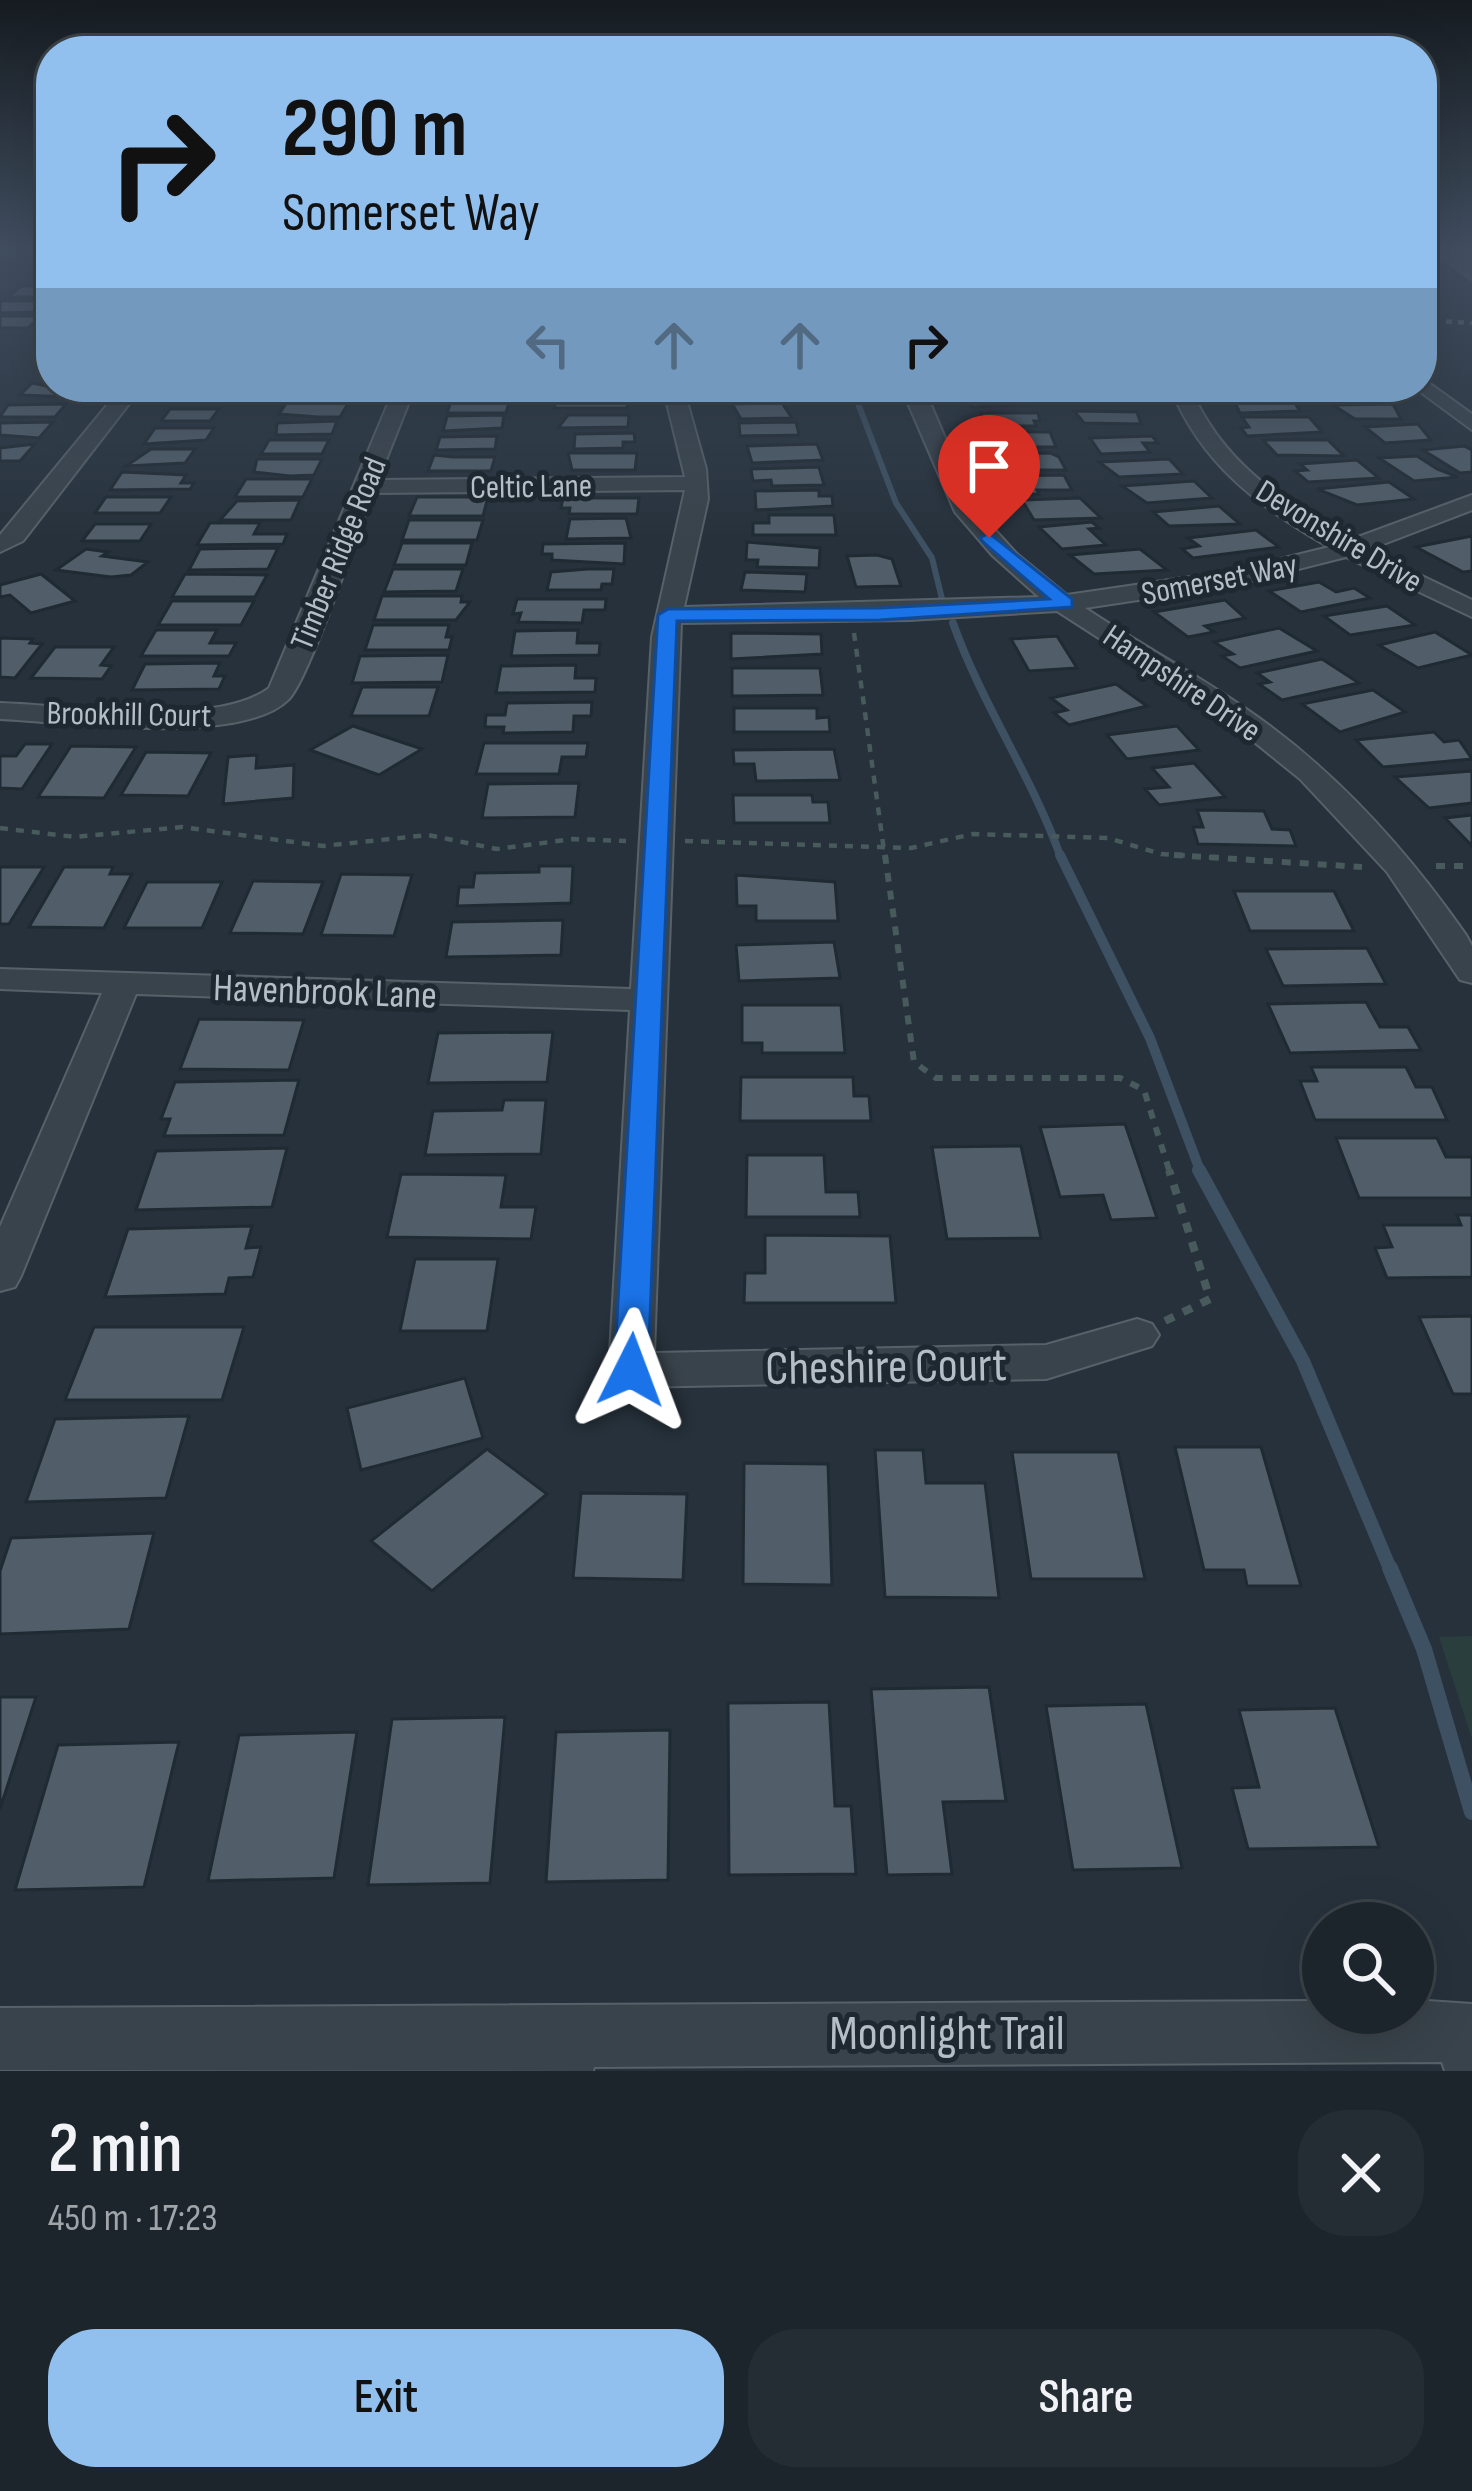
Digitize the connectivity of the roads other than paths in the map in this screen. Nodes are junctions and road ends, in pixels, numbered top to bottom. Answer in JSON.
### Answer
{"nodes":[{"id":1,"x":1437,"y":396,"type":"edge"},
{"id":2,"x":120,"y":402,"type":"edge"},
{"id":3,"x":399,"y":402,"type":"edge"},
{"id":4,"x":678,"y":402,"type":"edge"},
{"id":5,"x":919,"y":402,"type":"edge"},
{"id":6,"x":1185,"y":402,"type":"edge"},
{"id":7,"x":1472,"y":424,"type":"edge"},
{"id":8,"x":697,"y":483,"type":"junction"},
{"id":9,"x":364,"y":487,"type":"junction"},
{"id":10,"x":1472,"y":502,"type":"edge"},
{"id":11,"x":0,"y":545,"type":"edge"},
{"id":12,"x":1351,"y":548,"type":"junction"},
{"id":13,"x":1065,"y":603,"type":"junction"},
{"id":14,"x":1472,"y":610,"type":"edge"},
{"id":15,"x":668,"y":615,"type":"junction"},
{"id":16,"x":257,"y":710,"type":"joint"},
{"id":17,"x":0,"y":711,"type":"edge"},
{"id":18,"x":1472,"y":973,"type":"edge"},
{"id":19,"x":0,"y":979,"type":"edge"},
{"id":20,"x":123,"y":983,"type":"junction"},
{"id":21,"x":650,"y":1000,"type":"junction"},
{"id":22,"x":0,"y":1276,"type":"edge"},
{"id":23,"x":1137,"y":1335,"type":"road end"},
{"id":24,"x":0,"y":2039,"type":"edge"},
{"id":25,"x":1467,"y":2045,"type":"edge"},
{"id":26,"x":563,"y":2052,"type":"edge"}],
"edges":[{"from":1,"to":7,"type":"street"},
{"from":2,"to":11,"type":"street"},
{"from":3,"to":9,"type":"street","name":"Timber Ridge Road"},
{"from":4,"to":8,"type":"street"},
{"from":5,"to":13,"type":"street","name":"Hampshire Drive"},
{"from":6,"to":12,"type":"street","name":"Devonshire Drive"},
{"from":8,"to":9,"type":"street","name":"Celtic Lane"},
{"from":8,"to":15,"type":"street"},
{"from":9,"to":16,"type":"street","name":"Timber Ridge Road"},
{"from":10,"to":12,"type":"street","name":"Somerset Way"},
{"from":12,"to":13,"type":"street","name":"Somerset Way"},
{"from":12,"to":14,"type":"street","name":"Devonshire Drive"},
{"from":13,"to":15,"type":"street","name":"Somerset Way"},
{"from":13,"to":18,"type":"street","name":"Hampshire Drive"},
{"from":15,"to":21,"type":"street"},
{"from":16,"to":17,"type":"street","name":"Brookhill Court"},
{"from":19,"to":20,"type":"street","name":"Havenbrook Lane"},
{"from":20,"to":21,"type":"street","name":"Havenbrook Lane"},
{"from":20,"to":22,"type":"street"},
{"from":21,"to":23,"type":"street","name":"Cheshire Court"},
{"from":24,"to":26,"type":"street","name":"Moonlight Trail"},
{"from":25,"to":26,"type":"street","name":"Moonlight Trail"}]}
